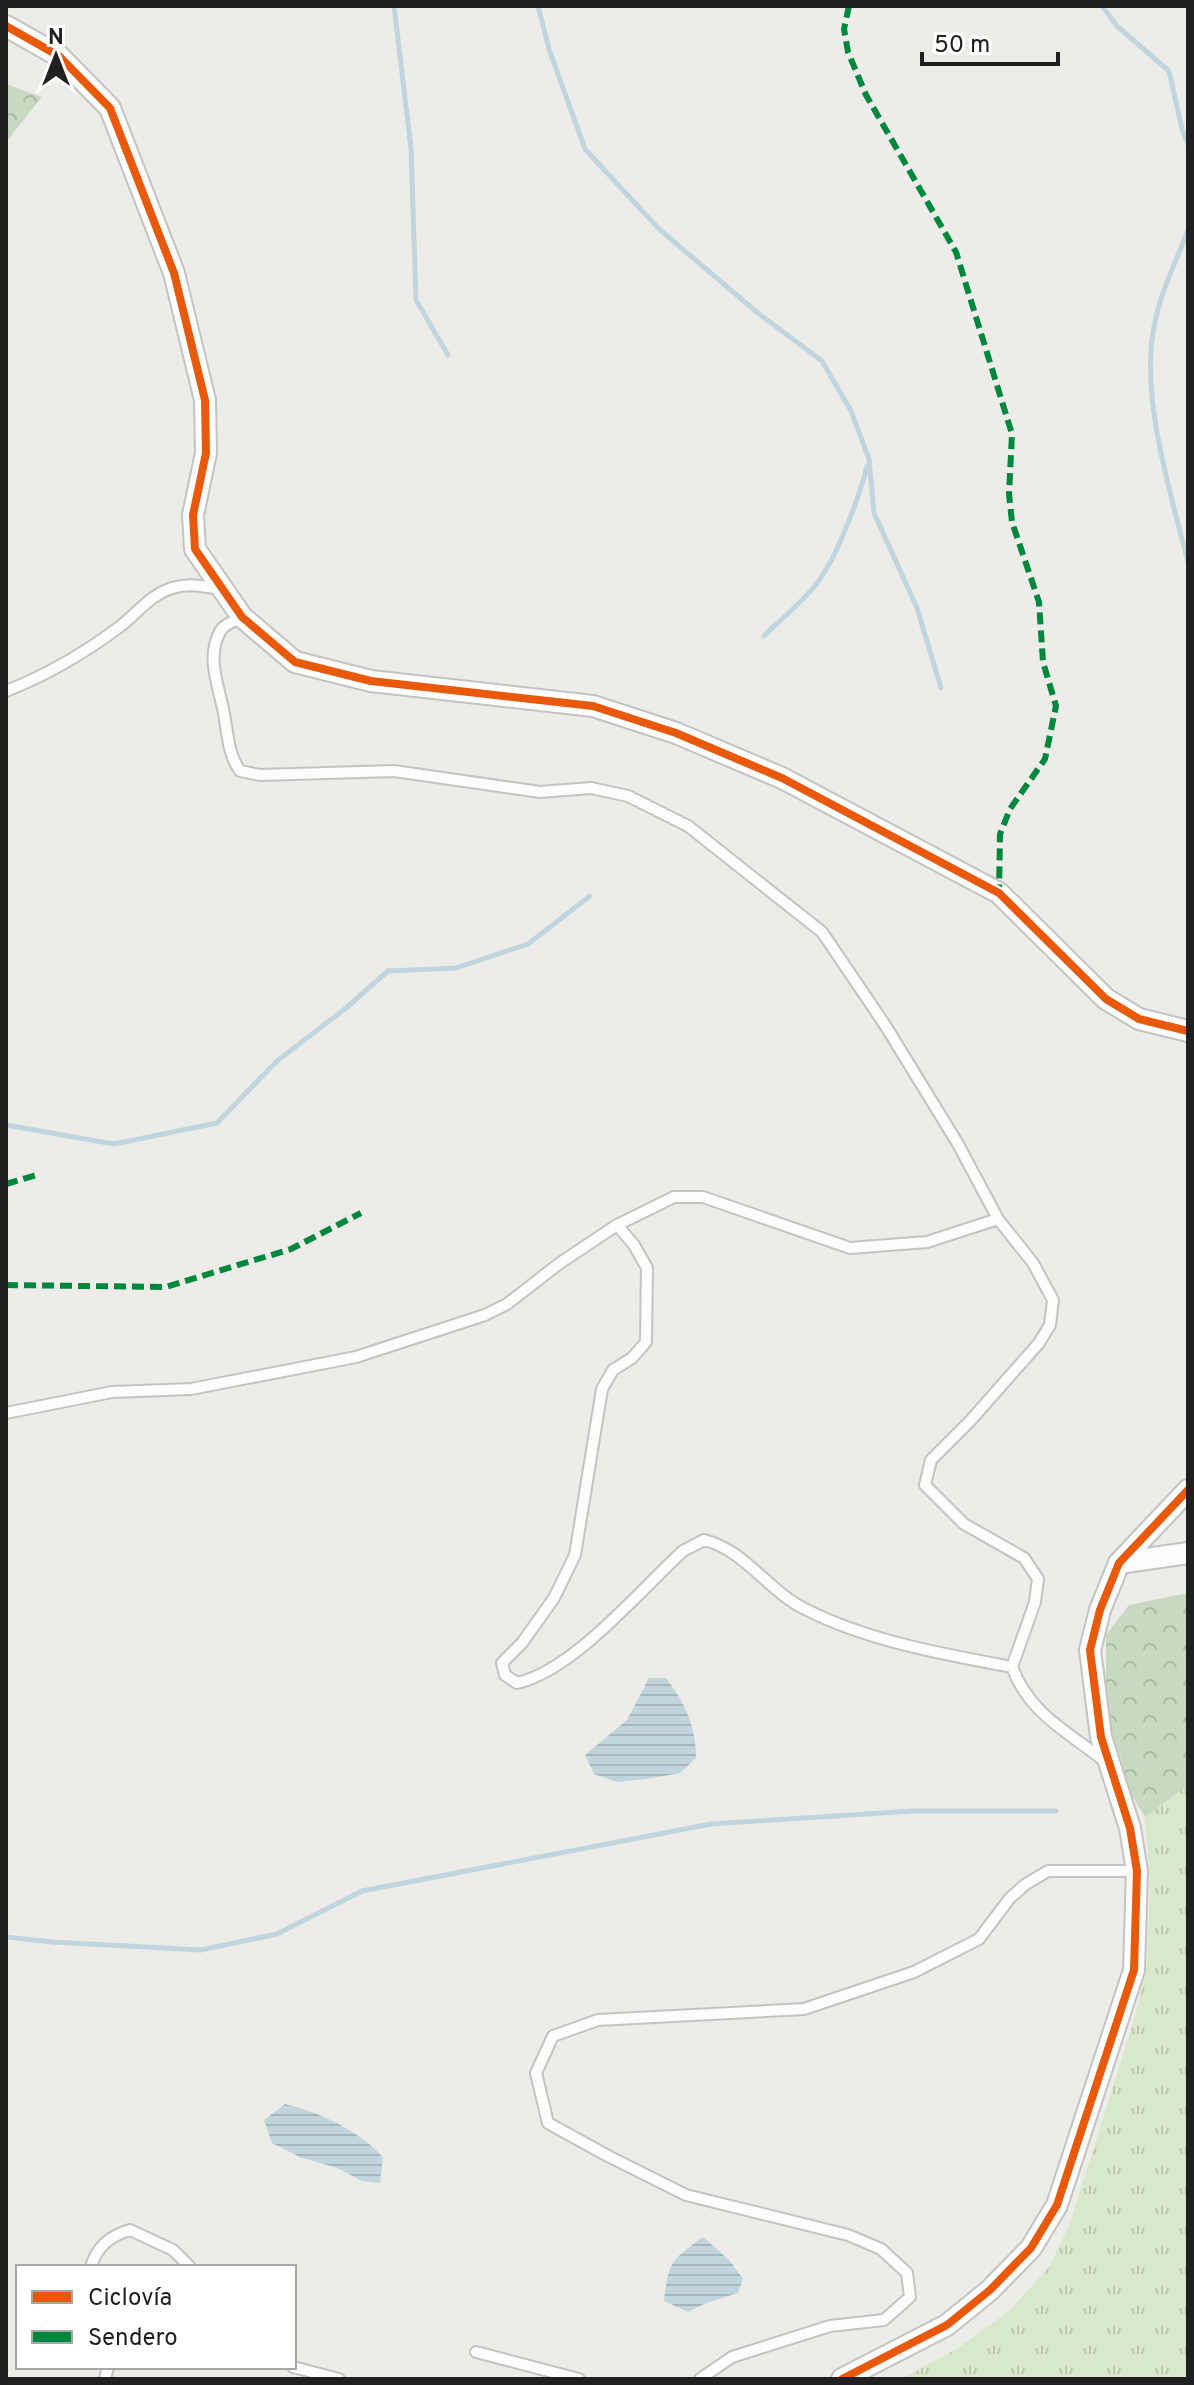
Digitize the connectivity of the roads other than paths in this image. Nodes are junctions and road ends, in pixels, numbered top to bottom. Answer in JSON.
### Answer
{"nodes":[{"id":1,"x":6,"y":26,"type":"edge"},
{"id":2,"x":221,"y":589,"type":"junction"},
{"id":3,"x":242,"y":617,"type":"junction"},
{"id":4,"x":6,"y":691,"type":"edge"},
{"id":5,"x":1188,"y":1031,"type":"edge"},
{"id":6,"x":998,"y":1219,"type":"junction"},
{"id":7,"x":617,"y":1225,"type":"junction"},
{"id":8,"x":6,"y":1413,"type":"edge"},
{"id":9,"x":1188,"y":1490,"type":"edge"},
{"id":10,"x":1188,"y":1553,"type":"edge"},
{"id":11,"x":1119,"y":1563,"type":"junction"},
{"id":12,"x":1012,"y":1667,"type":"junction"},
{"id":13,"x":1108,"y":1765,"type":"junction"},
{"id":14,"x":1137,"y":1871,"type":"junction"},
{"id":15,"x":92,"y":2265,"type":"edge"},
{"id":16,"x":188,"y":2265,"type":"edge"},
{"id":17,"x":476,"y":2352,"type":"dead end"},
{"id":18,"x":296,"y":2368,"type":"edge"},
{"id":19,"x":339,"y":2379,"type":"edge"},
{"id":20,"x":579,"y":2379,"type":"edge"},
{"id":21,"x":700,"y":2379,"type":"edge"},
{"id":22,"x":842,"y":2379,"type":"edge"}],
"edges":[{"from":1,"to":2,"type":"street"},
{"from":2,"to":3,"type":"street"},
{"from":2,"to":4,"type":"lane"},
{"from":3,"to":5,"type":"street"},
{"from":3,"to":6,"type":"lane"},
{"from":6,"to":7,"type":"lane"},
{"from":6,"to":12,"type":"lane"},
{"from":7,"to":8,"type":"lane"},
{"from":7,"to":12,"type":"lane"},
{"from":9,"to":11,"type":"street"},
{"from":10,"to":11,"type":"street"},
{"from":11,"to":13,"type":"street"},
{"from":12,"to":13,"type":"lane"},
{"from":13,"to":14,"type":"street"},
{"from":14,"to":21,"type":"lane"},
{"from":14,"to":22,"type":"street"},
{"from":15,"to":16,"type":"lane"},
{"from":17,"to":20,"type":"lane"},
{"from":18,"to":19,"type":"lane"}]}
